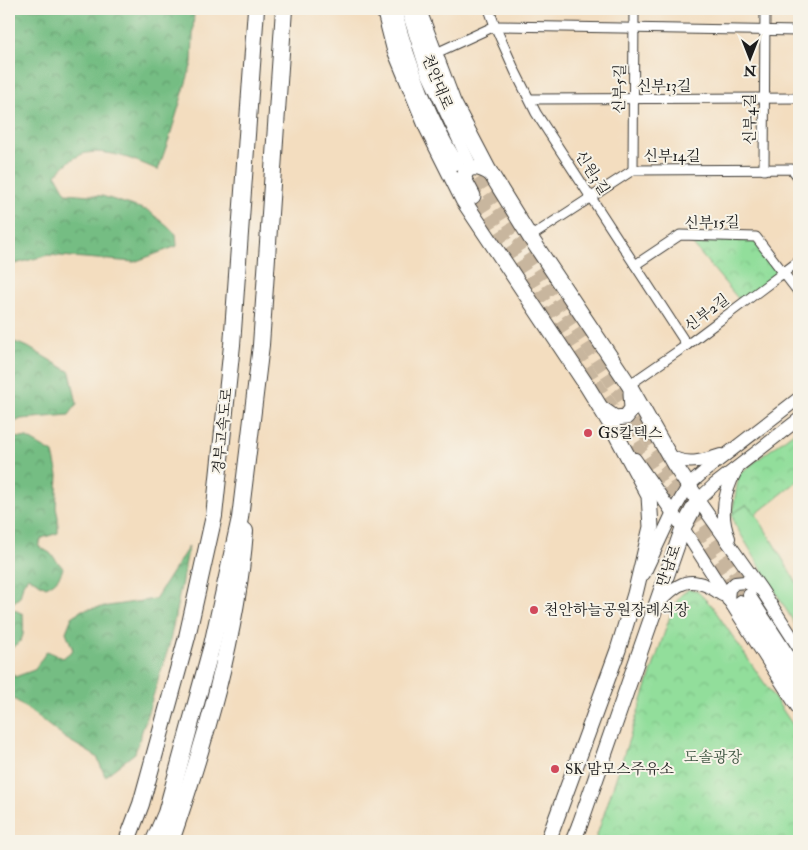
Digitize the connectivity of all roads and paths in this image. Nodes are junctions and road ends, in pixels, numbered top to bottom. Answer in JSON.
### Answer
{"nodes":[{"id":1,"x":256,"y":9,"type":"edge"},
{"id":2,"x":284,"y":9,"type":"edge"},
{"id":3,"x":384,"y":9,"type":"edge"},
{"id":4,"x":395,"y":9,"type":"edge"},
{"id":5,"x":407,"y":9,"type":"edge"},
{"id":6,"x":418,"y":9,"type":"edge"},
{"id":7,"x":489,"y":9,"type":"edge"},
{"id":8,"x":634,"y":9,"type":"edge"},
{"id":9,"x":765,"y":9,"type":"edge"},
{"id":10,"x":495,"y":26,"type":"junction"},
{"id":11,"x":634,"y":30,"type":"junction"},
{"id":12,"x":764,"y":31,"type":"junction"},
{"id":13,"x":799,"y":31,"type":"edge"},
{"id":14,"x":434,"y":54,"type":"junction"},
{"id":15,"x":799,"y":98,"type":"edge"},
{"id":16,"x":530,"y":99,"type":"junction"},
{"id":17,"x":764,"y":99,"type":"junction"},
{"id":18,"x":633,"y":100,"type":"junction"},
{"id":19,"x":633,"y":170,"type":"junction"},
{"id":20,"x":764,"y":170,"type":"junction"},
{"id":21,"x":491,"y":174,"type":"junction"},
{"id":22,"x":799,"y":178,"type":"edge"},
{"id":23,"x":592,"y":197,"type":"junction"},
{"id":24,"x":530,"y":237,"type":"junction"},
{"id":25,"x":799,"y":261,"type":"edge"},
{"id":26,"x":636,"y":265,"type":"junction"},
{"id":27,"x":784,"y":272,"type":"junction"},
{"id":28,"x":799,"y":293,"type":"edge"},
{"id":29,"x":525,"y":294,"type":"junction"},
{"id":30,"x":686,"y":345,"type":"junction"},
{"id":31,"x":261,"y":346,"type":"junction"},
{"id":32,"x":629,"y":385,"type":"junction"},
{"id":33,"x":799,"y":398,"type":"edge"},
{"id":34,"x":601,"y":408,"type":"junction"},
{"id":35,"x":799,"y":420,"type":"edge"},
{"id":36,"x":611,"y":425,"type":"junction"},
{"id":37,"x":732,"y":450,"type":"junction"},
{"id":38,"x":669,"y":454,"type":"junction"},
{"id":39,"x":740,"y":465,"type":"junction"},
{"id":40,"x":688,"y":486,"type":"junction"},
{"id":41,"x":698,"y":500,"type":"junction"},
{"id":42,"x":672,"y":514,"type":"junction"},
{"id":43,"x":683,"y":528,"type":"junction"},
{"id":44,"x":737,"y":555,"type":"junction"},
{"id":45,"x":762,"y":590,"type":"junction"},
{"id":46,"x":635,"y":594,"type":"junction"},
{"id":47,"x":739,"y":599,"type":"junction"},
{"id":48,"x":653,"y":611,"type":"junction"},
{"id":49,"x":799,"y":648,"type":"edge"},
{"id":50,"x":799,"y":672,"type":"edge"},
{"id":51,"x":799,"y":692,"type":"edge"},
{"id":52,"x":799,"y":710,"type":"edge"},
{"id":53,"x":126,"y":841,"type":"edge"},
{"id":54,"x":154,"y":841,"type":"edge"},
{"id":55,"x":171,"y":841,"type":"edge"},
{"id":56,"x":548,"y":841,"type":"edge"},
{"id":57,"x":575,"y":841,"type":"edge"}],
"edges":[{"from":1,"to":53,"type":"highway","name":"경부고속도로"},
{"from":2,"to":31,"type":"highway","name":"경부고속도로"},
{"from":3,"to":29,"type":"main road"},
{"from":4,"to":5,"type":"main road","name":"천안대로"},
{"from":6,"to":14,"type":"main road"},
{"from":7,"to":10,"type":"street","name":"신원3길"},
{"from":8,"to":11,"type":"street","name":"신부5길"},
{"from":9,"to":12,"type":"street","name":"신부4길"},
{"from":10,"to":11,"type":"street"},
{"from":10,"to":14,"type":"street"},
{"from":10,"to":16,"type":"street","name":"신원3길"},
{"from":11,"to":12,"type":"street"},
{"from":11,"to":18,"type":"street","name":"신부5길"},
{"from":12,"to":13,"type":"street"},
{"from":12,"to":17,"type":"street","name":"신부4길"},
{"from":14,"to":21,"type":"main road"},
{"from":15,"to":17,"type":"street","name":"신부13길"},
{"from":16,"to":18,"type":"street","name":"신부13길"},
{"from":16,"to":23,"type":"street","name":"신원3길"},
{"from":17,"to":18,"type":"street","name":"신부13길"},
{"from":17,"to":20,"type":"street","name":"신부4길"},
{"from":18,"to":19,"type":"street","name":"신부5길"},
{"from":19,"to":20,"type":"street","name":"신부14길"},
{"from":19,"to":23,"type":"street","name":"신부14길"},
{"from":20,"to":22,"type":"street","name":"신부14길"},
{"from":21,"to":24,"type":"main road"},
{"from":21,"to":29,"type":"main road"},
{"from":23,"to":24,"type":"street","name":"신부14길"},
{"from":23,"to":26,"type":"street","name":"신원3길"},
{"from":24,"to":32,"type":"main road"},
{"from":25,"to":27,"type":"street","name":"신부2길"},
{"from":26,"to":27,"type":"street","name":"신부15길"},
{"from":26,"to":30,"type":"street","name":"신원3길"},
{"from":27,"to":28,"type":"street","name":"신부15길"},
{"from":27,"to":30,"type":"street","name":"신부2길"},
{"from":29,"to":34,"type":"main road"},
{"from":30,"to":32,"type":"street","name":"신부2길"},
{"from":31,"to":54,"type":"highway","name":"경부고속도로"},
{"from":31,"to":55,"type":"highway"},
{"from":32,"to":34,"type":"main road"},
{"from":32,"to":38,"type":"main road"},
{"from":33,"to":37,"type":"main road"},
{"from":34,"to":36,"type":"main road"},
{"from":35,"to":39,"type":"main road","name":"만남로"},
{"from":36,"to":42,"type":"main road"},
{"from":36,"to":46,"type":"main road"},
{"from":37,"to":38,"type":"main road"},
{"from":37,"to":40,"type":"main road"},
{"from":38,"to":40,"type":"main road"},
{"from":39,"to":41,"type":"main road","name":"만남로"},
{"from":39,"to":44,"type":"main road"},
{"from":40,"to":41,"type":"main road"},
{"from":40,"to":42,"type":"main road","name":"만남로"},
{"from":41,"to":43,"type":"main road","name":"만남로"},
{"from":41,"to":44,"type":"main road"},
{"from":42,"to":43,"type":"main road"},
{"from":42,"to":46,"type":"main road","name":"만남로"},
{"from":43,"to":47,"type":"main road"},
{"from":43,"to":48,"type":"main road","name":"만남로"},
{"from":44,"to":45,"type":"main road"},
{"from":45,"to":47,"type":"main road"},
{"from":45,"to":49,"type":"main road"},
{"from":46,"to":56,"type":"main road","name":"만남로"},
{"from":47,"to":48,"type":"main road"},
{"from":47,"to":50,"type":"main road"},
{"from":47,"to":51,"type":"main road"},
{"from":47,"to":52,"type":"main road"},
{"from":48,"to":57,"type":"main road","name":"만남로"}]}
